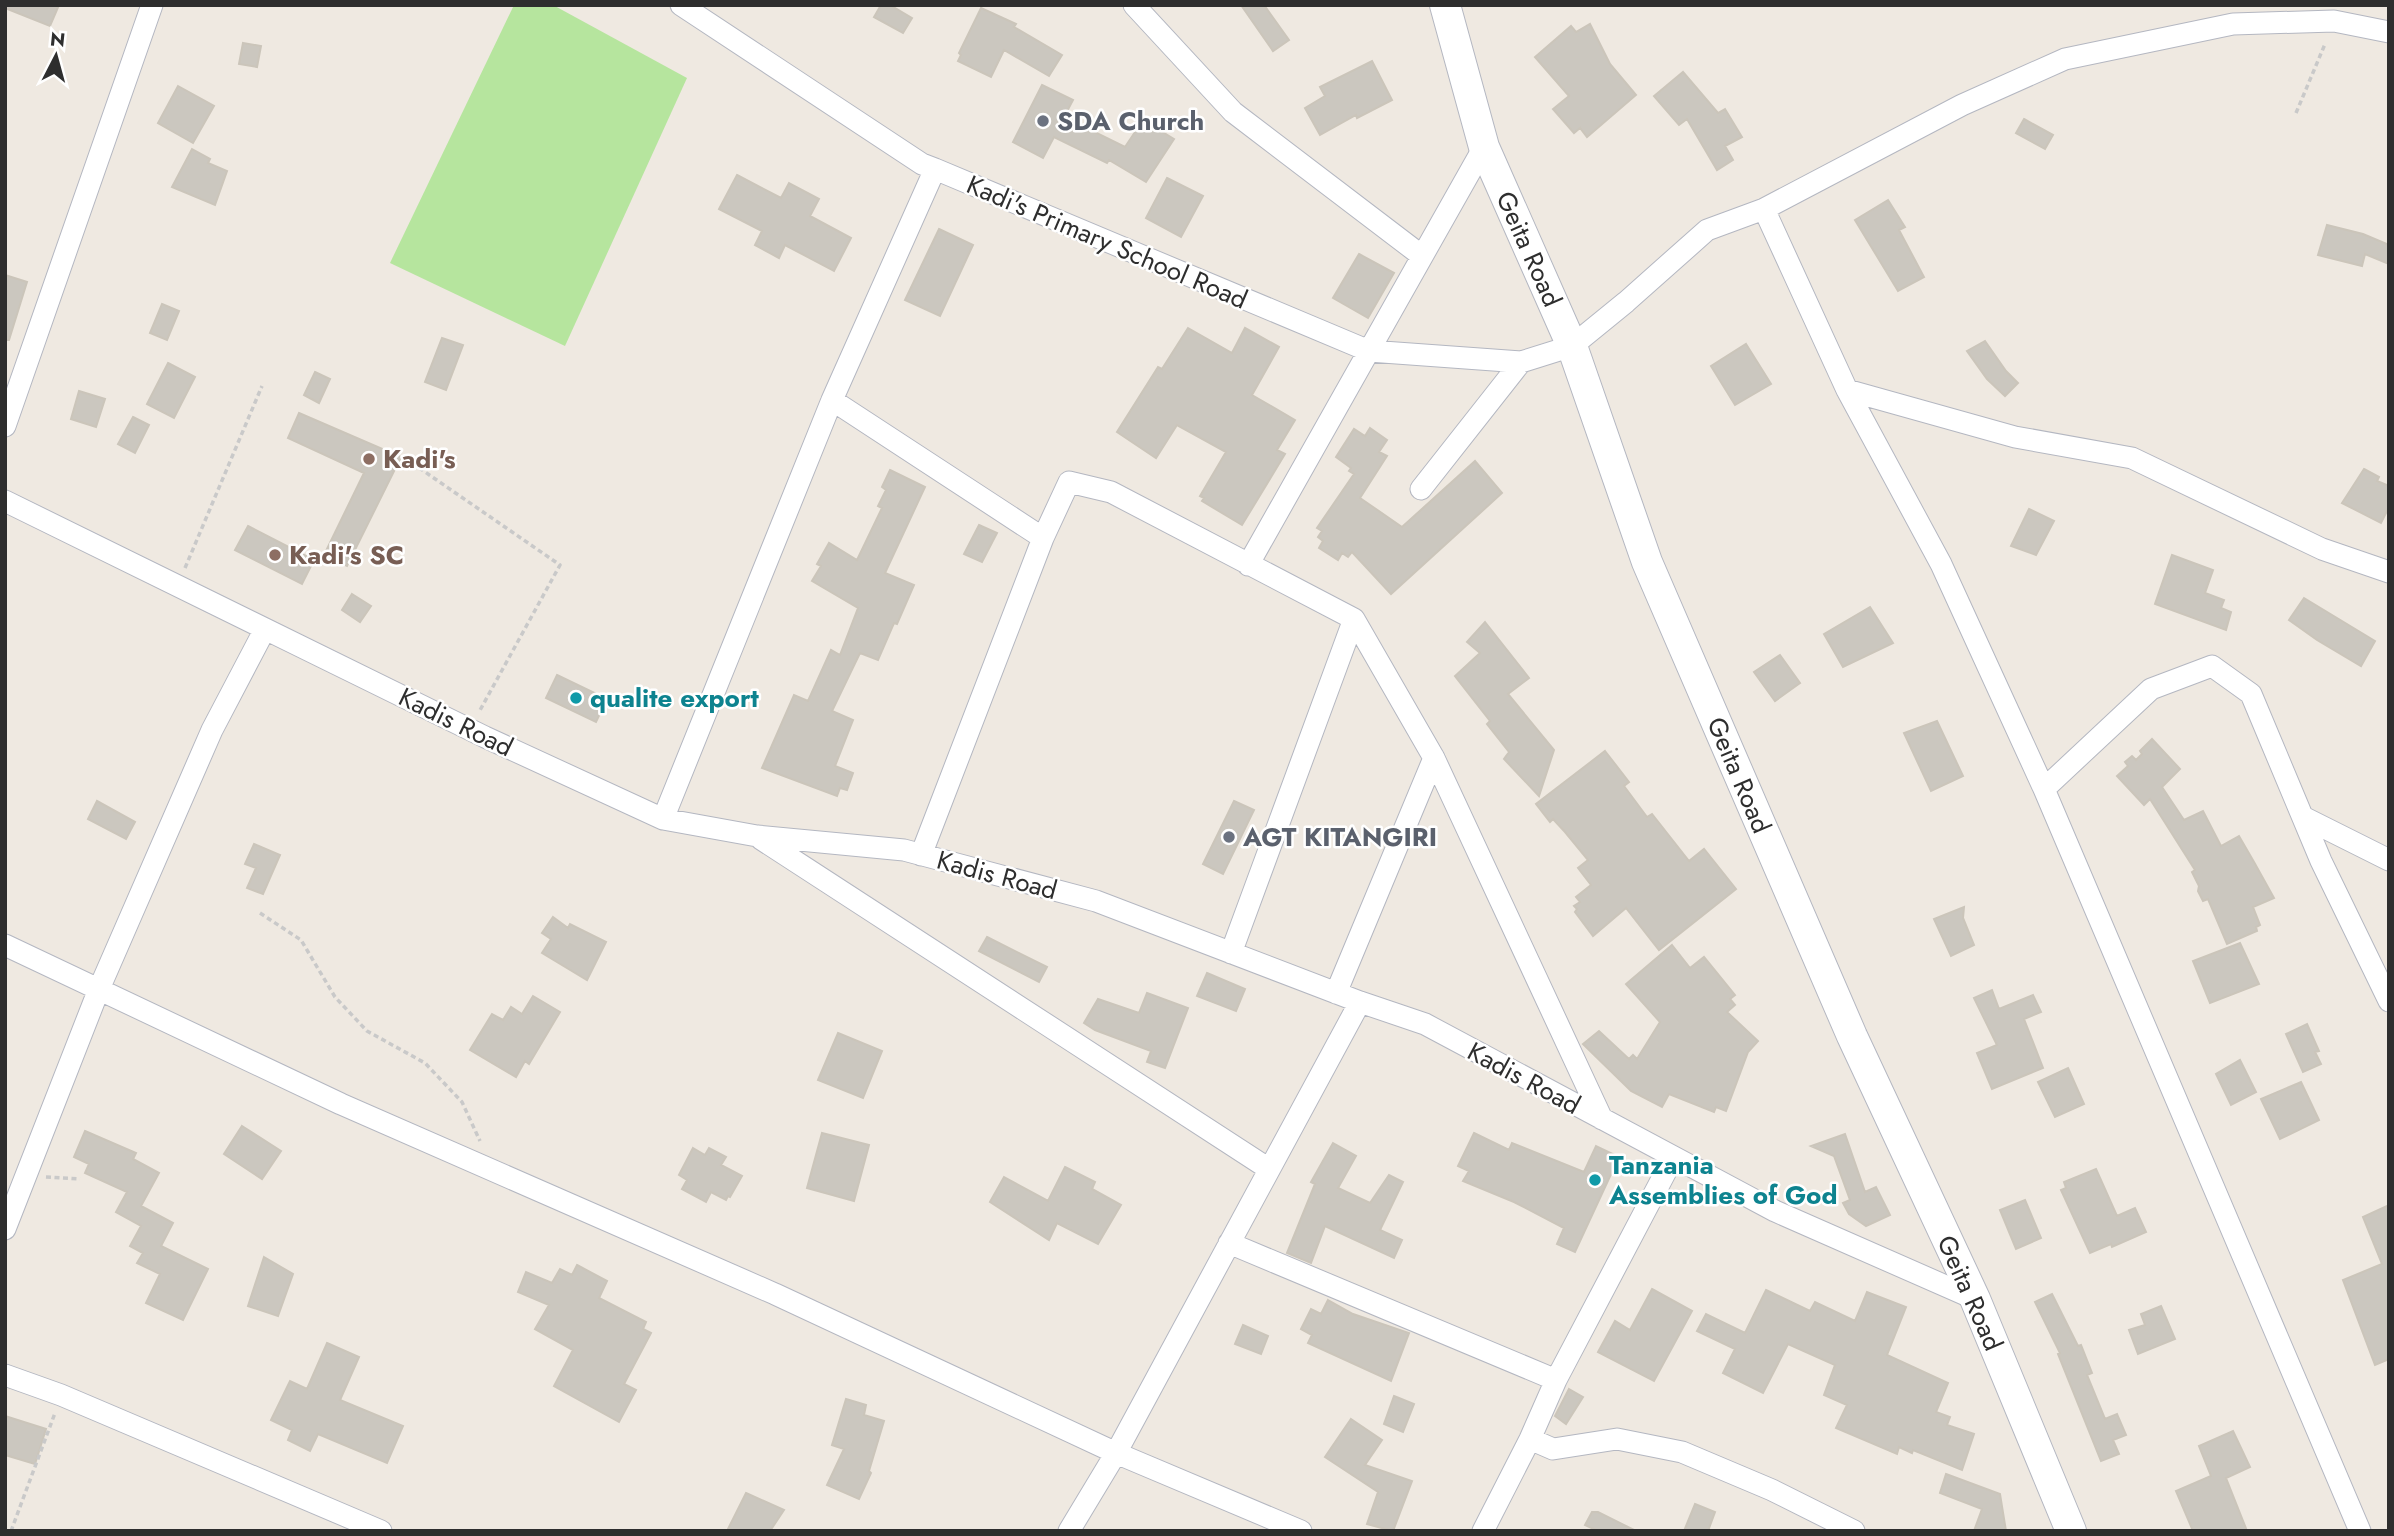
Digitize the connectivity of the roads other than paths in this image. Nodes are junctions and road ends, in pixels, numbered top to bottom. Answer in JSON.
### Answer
{"nodes":[{"id":1,"x":152,"y":5,"type":"edge"},
{"id":2,"x":681,"y":5,"type":"edge"},
{"id":3,"x":1134,"y":5,"type":"edge"},
{"id":4,"x":1445,"y":5,"type":"edge"},
{"id":5,"x":2389,"y":32,"type":"edge"},
{"id":6,"x":1484,"y":147,"type":"junction"},
{"id":7,"x":934,"y":169,"type":"junction"},
{"id":8,"x":1764,"y":209,"type":"junction"},
{"id":9,"x":1422,"y":256,"type":"junction"},
{"id":10,"x":1572,"y":346,"type":"junction"},
{"id":11,"x":1369,"y":351,"type":"junction"},
{"id":12,"x":1521,"y":362,"type":"junction"},
{"id":13,"x":1847,"y":390,"type":"junction"},
{"id":14,"x":832,"y":400,"type":"junction"},
{"id":15,"x":5,"y":426,"type":"edge"},
{"id":16,"x":1421,"y":489,"type":"dead end"},
{"id":17,"x":5,"y":501,"type":"edge"},
{"id":18,"x":1043,"y":538,"type":"junction"},
{"id":19,"x":1248,"y":565,"type":"junction"},
{"id":20,"x":2389,"y":572,"type":"edge"},
{"id":21,"x":1354,"y":619,"type":"junction"},
{"id":22,"x":265,"y":629,"type":"junction"},
{"id":23,"x":1434,"y":758,"type":"junction"},
{"id":24,"x":2043,"y":789,"type":"junction"},
{"id":25,"x":2303,"y":817,"type":"junction"},
{"id":26,"x":663,"y":819,"type":"junction"},
{"id":27,"x":757,"y":836,"type":"junction"},
{"id":28,"x":921,"y":855,"type":"junction"},
{"id":29,"x":2389,"y":859,"type":"edge"},
{"id":30,"x":5,"y":945,"type":"edge"},
{"id":31,"x":1231,"y":953,"type":"junction"},
{"id":32,"x":99,"y":989,"type":"junction"},
{"id":33,"x":1336,"y":993,"type":"junction"},
{"id":34,"x":2389,"y":1000,"type":"edge"},
{"id":35,"x":1360,"y":1002,"type":"junction"},
{"id":36,"x":1602,"y":1119,"type":"junction"},
{"id":37,"x":1673,"y":1158,"type":"junction"},
{"id":38,"x":1269,"y":1169,"type":"junction"},
{"id":39,"x":5,"y":1229,"type":"edge"},
{"id":40,"x":1229,"y":1243,"type":"junction"},
{"id":41,"x":1975,"y":1299,"type":"junction"},
{"id":42,"x":5,"y":1375,"type":"edge"},
{"id":43,"x":1556,"y":1380,"type":"junction"},
{"id":44,"x":1530,"y":1439,"type":"junction"},
{"id":45,"x":1116,"y":1453,"type":"junction"},
{"id":46,"x":381,"y":1531,"type":"edge"},
{"id":47,"x":1069,"y":1531,"type":"edge"},
{"id":48,"x":1301,"y":1531,"type":"edge"},
{"id":49,"x":1483,"y":1531,"type":"edge"},
{"id":50,"x":1854,"y":1531,"type":"edge"},
{"id":51,"x":2071,"y":1531,"type":"edge"},
{"id":52,"x":2360,"y":1531,"type":"edge"}],
"edges":[{"from":1,"to":15,"type":"street"},
{"from":2,"to":7,"type":"street","name":"Kadi's Primary School Road"},
{"from":3,"to":9,"type":"street"},
{"from":4,"to":6,"type":"main road","name":"Geita Road"},
{"from":5,"to":8,"type":"street"},
{"from":6,"to":9,"type":"street"},
{"from":6,"to":10,"type":"main road","name":"Geita Road"},
{"from":7,"to":11,"type":"street","name":"Kadi's Primary School Road"},
{"from":7,"to":14,"type":"street"},
{"from":8,"to":10,"type":"street"},
{"from":8,"to":13,"type":"street"},
{"from":9,"to":11,"type":"street"},
{"from":10,"to":12,"type":"street","name":"Kadi's Primary School Road"},
{"from":10,"to":41,"type":"main road","name":"Geita Road"},
{"from":11,"to":12,"type":"street","name":"Kadi's Primary School Road"},
{"from":11,"to":19,"type":"street"},
{"from":12,"to":16,"type":"street"},
{"from":13,"to":20,"type":"street"},
{"from":13,"to":24,"type":"street"},
{"from":14,"to":18,"type":"street"},
{"from":14,"to":26,"type":"street"},
{"from":17,"to":22,"type":"street","name":"Kadis Road"},
{"from":18,"to":19,"type":"street"},
{"from":18,"to":28,"type":"street"},
{"from":19,"to":21,"type":"street"},
{"from":21,"to":23,"type":"street"},
{"from":21,"to":31,"type":"street"},
{"from":22,"to":26,"type":"street","name":"Kadis Road"},
{"from":22,"to":32,"type":"street"},
{"from":23,"to":33,"type":"street"},
{"from":23,"to":36,"type":"street"},
{"from":24,"to":25,"type":"street"},
{"from":24,"to":52,"type":"street"},
{"from":25,"to":29,"type":"street"},
{"from":25,"to":34,"type":"street"},
{"from":26,"to":27,"type":"street","name":"Kadis Road"},
{"from":27,"to":28,"type":"street","name":"Kadis Road"},
{"from":27,"to":38,"type":"street"},
{"from":28,"to":31,"type":"street","name":"Kadis Road"},
{"from":30,"to":32,"type":"street"},
{"from":31,"to":33,"type":"street","name":"Kadis Road"},
{"from":32,"to":39,"type":"street"},
{"from":32,"to":45,"type":"street"},
{"from":33,"to":35,"type":"street","name":"Kadis Road"},
{"from":35,"to":36,"type":"street","name":"Kadis Road"},
{"from":35,"to":38,"type":"street"},
{"from":36,"to":37,"type":"street","name":"Kadis Road"},
{"from":37,"to":41,"type":"street","name":"Kadis Road"},
{"from":37,"to":43,"type":"street"},
{"from":38,"to":40,"type":"street"},
{"from":40,"to":43,"type":"street"},
{"from":40,"to":45,"type":"street"},
{"from":41,"to":51,"type":"main road","name":"Geita Road"},
{"from":42,"to":46,"type":"street"},
{"from":43,"to":44,"type":"street"},
{"from":44,"to":49,"type":"street"},
{"from":44,"to":50,"type":"street"},
{"from":45,"to":47,"type":"street"},
{"from":45,"to":48,"type":"street"}]}
